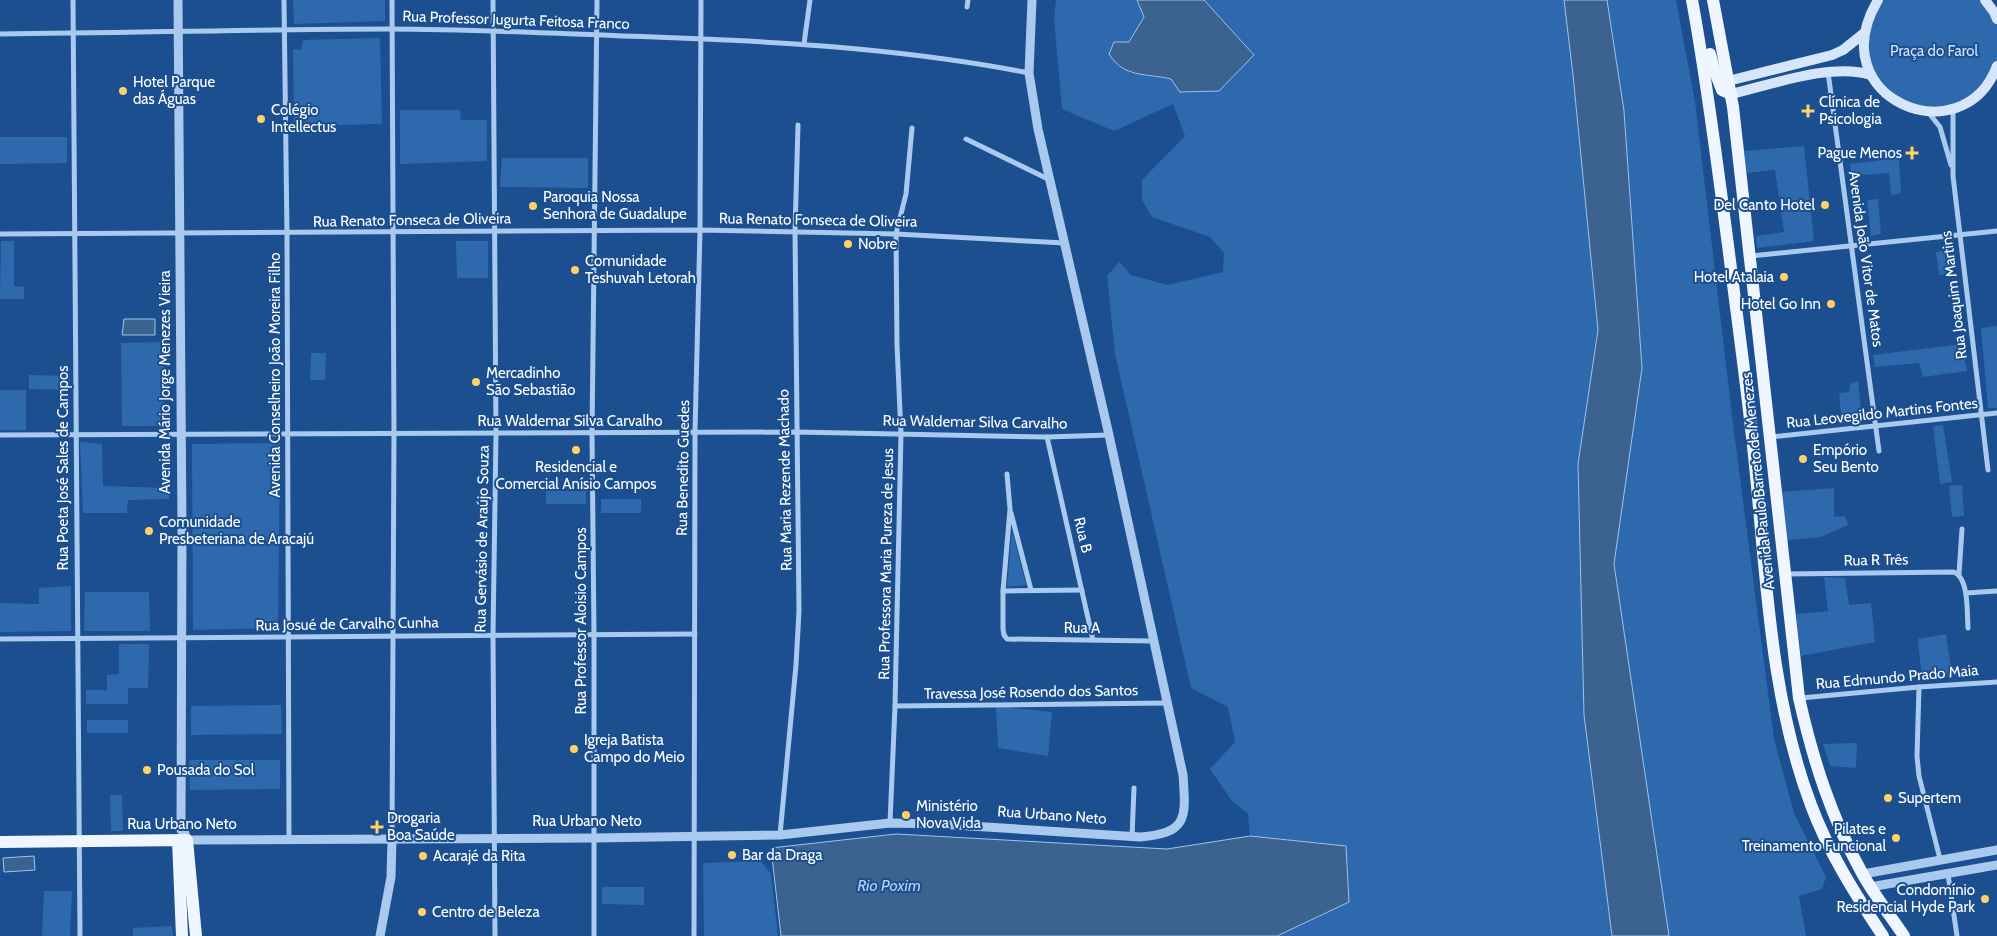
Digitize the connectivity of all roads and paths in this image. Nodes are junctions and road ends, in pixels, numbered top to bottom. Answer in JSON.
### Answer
{"nodes":[{"id":1,"x":73,"y":0,"type":"edge"},
{"id":2,"x":178,"y":0,"type":"edge"},
{"id":3,"x":284,"y":0,"type":"edge"},
{"id":4,"x":392,"y":0,"type":"edge"},
{"id":5,"x":493,"y":0,"type":"edge"},
{"id":6,"x":597,"y":0,"type":"edge"},
{"id":7,"x":701,"y":0,"type":"edge"},
{"id":8,"x":810,"y":0,"type":"edge"},
{"id":9,"x":968,"y":0,"type":"edge"},
{"id":10,"x":1032,"y":0,"type":"edge"},
{"id":11,"x":1692,"y":0,"type":"edge"},
{"id":12,"x":1700,"y":0,"type":"edge"},
{"id":13,"x":1714,"y":0,"type":"edge"},
{"id":14,"x":1878,"y":0,"type":"edge"},
{"id":15,"x":1985,"y":0,"type":"edge"},
{"id":16,"x":967,"y":7,"type":"dead end"},
{"id":17,"x":1996,"y":14,"type":"edge"},
{"id":18,"x":391,"y":29,"type":"junction"},
{"id":19,"x":283,"y":30,"type":"junction"},
{"id":20,"x":178,"y":31,"type":"junction"},
{"id":21,"x":492,"y":31,"type":"junction"},
{"id":22,"x":73,"y":33,"type":"junction"},
{"id":23,"x":0,"y":34,"type":"edge"},
{"id":24,"x":1863,"y":34,"type":"junction"},
{"id":25,"x":598,"y":35,"type":"junction"},
{"id":26,"x":700,"y":38,"type":"junction"},
{"id":27,"x":804,"y":44,"type":"junction"},
{"id":28,"x":1997,"y":66,"type":"edge"},
{"id":29,"x":1828,"y":71,"type":"junction"},
{"id":30,"x":1029,"y":73,"type":"junction"},
{"id":31,"x":1871,"y":75,"type":"junction"},
{"id":32,"x":1727,"y":88,"type":"junction"},
{"id":33,"x":1953,"y":108,"type":"junction"},
{"id":34,"x":1928,"y":111,"type":"junction"},
{"id":35,"x":1711,"y":112,"type":"junction"},
{"id":36,"x":798,"y":125,"type":"dead end"},
{"id":37,"x":912,"y":128,"type":"dead end"},
{"id":38,"x":966,"y":139,"type":"dead end"},
{"id":39,"x":1953,"y":176,"type":"junction"},
{"id":40,"x":1050,"y":180,"type":"junction"},
{"id":41,"x":700,"y":230,"type":"junction"},
{"id":42,"x":493,"y":231,"type":"junction"},
{"id":43,"x":795,"y":231,"type":"junction"},
{"id":44,"x":1997,"y":231,"type":"edge"},
{"id":45,"x":393,"y":232,"type":"junction"},
{"id":46,"x":594,"y":232,"type":"junction"},
{"id":47,"x":0,"y":234,"type":"edge"},
{"id":48,"x":180,"y":234,"type":"junction"},
{"id":49,"x":287,"y":234,"type":"junction"},
{"id":50,"x":896,"y":234,"type":"junction"},
{"id":51,"x":74,"y":235,"type":"junction"},
{"id":52,"x":1959,"y":235,"type":"junction"},
{"id":53,"x":1065,"y":243,"type":"junction"},
{"id":54,"x":1851,"y":246,"type":"junction"},
{"id":55,"x":1750,"y":256,"type":"junction"},
{"id":56,"x":1997,"y":413,"type":"edge"},
{"id":57,"x":1982,"y":414,"type":"junction"},
{"id":58,"x":1875,"y":425,"type":"junction"},
{"id":59,"x":394,"y":432,"type":"junction"},
{"id":60,"x":695,"y":432,"type":"junction"},
{"id":61,"x":797,"y":432,"type":"junction"},
{"id":62,"x":288,"y":433,"type":"junction"},
{"id":63,"x":75,"y":434,"type":"junction"},
{"id":64,"x":496,"y":434,"type":"junction"},
{"id":65,"x":592,"y":434,"type":"junction"},
{"id":66,"x":901,"y":434,"type":"junction"},
{"id":67,"x":0,"y":435,"type":"edge"},
{"id":68,"x":180,"y":435,"type":"junction"},
{"id":69,"x":1109,"y":435,"type":"junction"},
{"id":70,"x":1047,"y":437,"type":"junction"},
{"id":71,"x":1769,"y":438,"type":"junction"},
{"id":72,"x":1879,"y":451,"type":"dead end"},
{"id":73,"x":1988,"y":470,"type":"dead end"},
{"id":74,"x":1006,"y":474,"type":"dead end"},
{"id":75,"x":1010,"y":509,"type":"junction"},
{"id":76,"x":1962,"y":529,"type":"dead end"},
{"id":77,"x":1784,"y":574,"type":"junction"},
{"id":78,"x":1959,"y":574,"type":"junction"},
{"id":79,"x":1031,"y":590,"type":"junction"},
{"id":80,"x":1082,"y":590,"type":"junction"},
{"id":81,"x":1003,"y":591,"type":"junction"},
{"id":82,"x":1997,"y":591,"type":"edge"},
{"id":83,"x":1966,"y":593,"type":"junction"},
{"id":84,"x":1968,"y":628,"type":"dead end"},
{"id":85,"x":695,"y":634,"type":"junction"},
{"id":86,"x":394,"y":635,"type":"junction"},
{"id":87,"x":494,"y":635,"type":"junction"},
{"id":88,"x":594,"y":636,"type":"junction"},
{"id":89,"x":289,"y":637,"type":"junction"},
{"id":90,"x":0,"y":639,"type":"edge"},
{"id":91,"x":77,"y":639,"type":"junction"},
{"id":92,"x":181,"y":639,"type":"junction"},
{"id":93,"x":1093,"y":640,"type":"junction"},
{"id":94,"x":1152,"y":641,"type":"junction"},
{"id":95,"x":1997,"y":682,"type":"edge"},
{"id":96,"x":1919,"y":687,"type":"junction"},
{"id":97,"x":1799,"y":698,"type":"junction"},
{"id":98,"x":1166,"y":703,"type":"junction"},
{"id":99,"x":895,"y":706,"type":"junction"},
{"id":100,"x":1134,"y":788,"type":"dead end"},
{"id":101,"x":890,"y":823,"type":"junction"},
{"id":102,"x":780,"y":835,"type":"junction"},
{"id":103,"x":695,"y":837,"type":"junction"},
{"id":104,"x":1132,"y":837,"type":"junction"},
{"id":105,"x":494,"y":838,"type":"junction"},
{"id":106,"x":594,"y":838,"type":"junction"},
{"id":107,"x":392,"y":839,"type":"junction"},
{"id":108,"x":183,"y":840,"type":"junction"},
{"id":109,"x":79,"y":841,"type":"junction"},
{"id":110,"x":289,"y":841,"type":"junction"},
{"id":111,"x":0,"y":842,"type":"edge"},
{"id":112,"x":1997,"y":850,"type":"edge"},
{"id":113,"x":1940,"y":859,"type":"junction"},
{"id":114,"x":1997,"y":865,"type":"edge"},
{"id":115,"x":1900,"y":867,"type":"junction"},
{"id":116,"x":1863,"y":874,"type":"junction"},
{"id":117,"x":1948,"y":874,"type":"junction"},
{"id":118,"x":1906,"y":881,"type":"junction"},
{"id":119,"x":1870,"y":887,"type":"junction"},
{"id":120,"x":80,"y":936,"type":"edge"},
{"id":121,"x":182,"y":936,"type":"edge"},
{"id":122,"x":196,"y":936,"type":"edge"},
{"id":123,"x":380,"y":936,"type":"edge"},
{"id":124,"x":495,"y":936,"type":"edge"},
{"id":125,"x":594,"y":936,"type":"edge"},
{"id":126,"x":694,"y":936,"type":"edge"},
{"id":127,"x":1883,"y":936,"type":"edge"},
{"id":128,"x":1904,"y":936,"type":"edge"},
{"id":129,"x":1957,"y":936,"type":"edge"}],
"edges":[{"from":1,"to":22,"type":"street","name":"Rua Poeta José Sales de Campos"},
{"from":2,"to":20,"type":"street","name":"Avenida Mário Jorge Menezes Vieira"},
{"from":3,"to":19,"type":"street","name":"Avenida Conselheiro João Moreira Filho"},
{"from":4,"to":18,"type":"street"},
{"from":5,"to":21,"type":"street","name":"Rua Gervásio de Araújo Souza"},
{"from":6,"to":25,"type":"street","name":"Rua Professor Aloisio Campos"},
{"from":7,"to":26,"type":"street","name":"Rua Benedito Guedes"},
{"from":8,"to":27,"type":"street"},
{"from":9,"to":16,"type":"street"},
{"from":10,"to":30,"type":"street"},
{"from":11,"to":35,"type":"main road","name":"Avenida Paulo Barreto de Menezes"},
{"from":12,"to":32,"type":"main road"},
{"from":13,"to":32,"type":"main road","name":"Avenida Paulo Barreto de Menezes"},
{"from":14,"to":24,"type":"main road"},
{"from":15,"to":17,"type":"main road"},
{"from":18,"to":19,"type":"street","name":"Rua Professor Jugurta Feitosa Franco"},
{"from":18,"to":21,"type":"street","name":"Rua Professor Jugurta Feitosa Franco"},
{"from":18,"to":45,"type":"street"},
{"from":19,"to":20,"type":"street","name":"Rua Professor Jugurta Feitosa Franco"},
{"from":19,"to":49,"type":"street","name":"Avenida Conselheiro João Moreira Filho"},
{"from":20,"to":22,"type":"street","name":"Rua Professor Jugurta Feitosa Franco"},
{"from":20,"to":48,"type":"street","name":"Avenida Mário Jorge Menezes Vieira"},
{"from":21,"to":25,"type":"street","name":"Rua Professor Jugurta Feitosa Franco"},
{"from":21,"to":42,"type":"street","name":"Rua Gervásio de Araújo Souza"},
{"from":22,"to":23,"type":"street","name":"Rua Professor Jugurta Feitosa Franco"},
{"from":22,"to":51,"type":"street","name":"Rua Poeta José Sales de Campos"},
{"from":24,"to":31,"type":"main road"},
{"from":24,"to":32,"type":"main road"},
{"from":25,"to":26,"type":"street","name":"Rua Professor Jugurta Feitosa Franco"},
{"from":25,"to":46,"type":"street","name":"Rua Professor Aloisio Campos"},
{"from":26,"to":27,"type":"street","name":"Rua Professor Jugurta Feitosa Franco"},
{"from":26,"to":41,"type":"street","name":"Rua Benedito Guedes"},
{"from":27,"to":30,"type":"street","name":"Rua Professor Jugurta Feitosa Franco"},
{"from":28,"to":33,"type":"main road"},
{"from":29,"to":31,"type":"main road"},
{"from":29,"to":32,"type":"main road"},
{"from":29,"to":54,"type":"street","name":"Avenida João Vitor de Matos"},
{"from":30,"to":40,"type":"street"},
{"from":31,"to":34,"type":"main road"},
{"from":32,"to":35,"type":"main road"},
{"from":32,"to":55,"type":"main road","name":"Avenida Paulo Barreto de Menezes"},
{"from":33,"to":34,"type":"main road"},
{"from":33,"to":39,"type":"street","name":"Rua Joaquim Martins"},
{"from":34,"to":39,"type":"street","name":"Rua Joaquim Martins"},
{"from":35,"to":127,"type":"main road","name":"Avenida Paulo Barreto de Menezes"},
{"from":36,"to":43,"type":"street","name":"Rua Maria Rezende Machado"},
{"from":37,"to":50,"type":"street","name":"Rua Professora Maria Pureza de Jesus"},
{"from":38,"to":40,"type":"street"},
{"from":39,"to":52,"type":"street","name":"Rua Joaquim Martins"},
{"from":40,"to":53,"type":"street"},
{"from":41,"to":43,"type":"street","name":"Rua Renato Fonseca de Oliveira"},
{"from":41,"to":46,"type":"street","name":"Rua Renato Fonseca de Oliveira"},
{"from":41,"to":60,"type":"street","name":"Rua Benedito Guedes"},
{"from":42,"to":45,"type":"street","name":"Rua Renato Fonseca de Oliveira"},
{"from":42,"to":46,"type":"street","name":"Rua Renato Fonseca de Oliveira"},
{"from":42,"to":64,"type":"street","name":"Rua Gervásio de Araújo Souza"},
{"from":43,"to":50,"type":"street","name":"Rua Renato Fonseca de Oliveira"},
{"from":43,"to":61,"type":"street","name":"Rua Maria Rezende Machado"},
{"from":44,"to":52,"type":"street"},
{"from":45,"to":49,"type":"street","name":"Rua Renato Fonseca de Oliveira"},
{"from":45,"to":59,"type":"street"},
{"from":46,"to":65,"type":"street","name":"Rua Professor Aloisio Campos"},
{"from":47,"to":51,"type":"street","name":"Rua Renato Fonseca de Oliveira"},
{"from":48,"to":49,"type":"street","name":"Rua Renato Fonseca de Oliveira"},
{"from":48,"to":51,"type":"street","name":"Rua Renato Fonseca de Oliveira"},
{"from":48,"to":68,"type":"street","name":"Avenida Mário Jorge Menezes Vieira"},
{"from":49,"to":62,"type":"street","name":"Avenida Conselheiro João Moreira Filho"},
{"from":50,"to":53,"type":"street","name":"Rua Renato Fonseca de Oliveira"},
{"from":50,"to":66,"type":"street","name":"Rua Professora Maria Pureza de Jesus"},
{"from":51,"to":63,"type":"street","name":"Rua Poeta José Sales de Campos"},
{"from":52,"to":54,"type":"street"},
{"from":52,"to":57,"type":"street","name":"Rua Joaquim Martins"},
{"from":53,"to":69,"type":"street"},
{"from":54,"to":55,"type":"street"},
{"from":54,"to":58,"type":"street","name":"Avenida João Vitor de Matos"},
{"from":55,"to":71,"type":"main road","name":"Avenida Paulo Barreto de Menezes"},
{"from":56,"to":57,"type":"street","name":"Rua Leovegildo Martins Fontes"},
{"from":57,"to":58,"type":"street","name":"Rua Leovegildo Martins Fontes"},
{"from":57,"to":73,"type":"street","name":"Rua Joaquim Martins"},
{"from":58,"to":71,"type":"street","name":"Rua Leovegildo Martins Fontes"},
{"from":58,"to":72,"type":"street","name":"Avenida João Vitor de Matos"},
{"from":59,"to":62,"type":"street","name":"Rua Waldemar Silva Carvalho"},
{"from":59,"to":64,"type":"street","name":"Rua Waldemar Silva Carvalho"},
{"from":59,"to":86,"type":"street"},
{"from":60,"to":61,"type":"street","name":"Rua Waldemar Silva Carvalho"},
{"from":60,"to":65,"type":"street","name":"Rua Waldemar Silva Carvalho"},
{"from":60,"to":85,"type":"street","name":"Rua Benedito Guedes"},
{"from":61,"to":66,"type":"street","name":"Rua Waldemar Silva Carvalho"},
{"from":61,"to":102,"type":"street","name":"Rua Maria Rezende Machado"},
{"from":62,"to":68,"type":"street","name":"Rua Waldemar Silva Carvalho"},
{"from":62,"to":89,"type":"street","name":"Avenida Conselheiro João Moreira Filho"},
{"from":63,"to":67,"type":"street","name":"Rua Waldemar Silva Carvalho"},
{"from":63,"to":68,"type":"street","name":"Rua Waldemar Silva Carvalho"},
{"from":63,"to":91,"type":"street","name":"Rua Poeta José Sales de Campos"},
{"from":64,"to":65,"type":"street","name":"Rua Waldemar Silva Carvalho"},
{"from":64,"to":87,"type":"street","name":"Rua Gervásio de Araújo Souza"},
{"from":65,"to":88,"type":"street","name":"Rua Professor Aloisio Campos"},
{"from":66,"to":70,"type":"street","name":"Rua Waldemar Silva Carvalho"},
{"from":66,"to":99,"type":"street","name":"Rua Professora Maria Pureza de Jesus"},
{"from":68,"to":92,"type":"street","name":"Avenida Mário Jorge Menezes Vieira"},
{"from":69,"to":70,"type":"street","name":"Rua Waldemar Silva Carvalho"},
{"from":69,"to":94,"type":"street"},
{"from":70,"to":80,"type":"street","name":"Rua B"},
{"from":71,"to":77,"type":"main road","name":"Avenida Paulo Barreto de Menezes"},
{"from":74,"to":75,"type":"street"},
{"from":75,"to":79,"type":"street"},
{"from":75,"to":81,"type":"street"},
{"from":76,"to":78,"type":"street"},
{"from":77,"to":78,"type":"street","name":"Rua R Três"},
{"from":77,"to":97,"type":"main road","name":"Avenida Paulo Barreto de Menezes"},
{"from":78,"to":83,"type":"street"},
{"from":79,"to":80,"type":"street"},
{"from":79,"to":81,"type":"street"},
{"from":80,"to":93,"type":"street","name":"Rua B"},
{"from":81,"to":93,"type":"street","name":"Rua A"},
{"from":82,"to":83,"type":"street"},
{"from":83,"to":84,"type":"street"},
{"from":85,"to":88,"type":"street","name":"Rua Josué de Carvalho Cunha"},
{"from":85,"to":103,"type":"street","name":"Rua Benedito Guedes"},
{"from":86,"to":87,"type":"street","name":"Rua Josué de Carvalho Cunha"},
{"from":86,"to":89,"type":"street","name":"Rua Josué de Carvalho Cunha"},
{"from":86,"to":107,"type":"street"},
{"from":87,"to":88,"type":"street","name":"Rua Josué de Carvalho Cunha"},
{"from":87,"to":105,"type":"street","name":"Rua Gervásio de Araújo Souza"},
{"from":88,"to":106,"type":"street","name":"Rua Professor Aloisio Campos"},
{"from":89,"to":92,"type":"street","name":"Rua Josué de Carvalho Cunha"},
{"from":89,"to":110,"type":"street","name":"Avenida Conselheiro João Moreira Filho"},
{"from":90,"to":91,"type":"street","name":"Rua Josué de Carvalho Cunha"},
{"from":91,"to":92,"type":"street","name":"Rua Josué de Carvalho Cunha"},
{"from":91,"to":109,"type":"street","name":"Rua Poeta José Sales de Campos"},
{"from":92,"to":108,"type":"street","name":"Avenida Mário Jorge Menezes Vieira"},
{"from":93,"to":94,"type":"street","name":"Rua A"},
{"from":94,"to":98,"type":"street"},
{"from":95,"to":96,"type":"street","name":"Rua Edmundo Prado Maia"},
{"from":96,"to":97,"type":"street","name":"Rua Edmundo Prado Maia"},
{"from":96,"to":113,"type":"street"},
{"from":97,"to":116,"type":"main road","name":"Avenida Paulo Barreto de Menezes"},
{"from":98,"to":99,"type":"street","name":"Travessa José Rosendo dos Santos"},
{"from":98,"to":104,"type":"street","name":"Rua Urbano Neto"},
{"from":99,"to":101,"type":"street","name":"Rua Professora Maria Pureza de Jesus"},
{"from":100,"to":104,"type":"street"},
{"from":101,"to":102,"type":"street","name":"Rua Urbano Neto"},
{"from":101,"to":104,"type":"street","name":"Rua Urbano Neto"},
{"from":102,"to":103,"type":"street","name":"Rua Urbano Neto"},
{"from":103,"to":106,"type":"street","name":"Rua Urbano Neto"},
{"from":103,"to":126,"type":"street","name":"Rua Benedito Guedes"},
{"from":105,"to":106,"type":"street","name":"Rua Urbano Neto"},
{"from":105,"to":107,"type":"street","name":"Rua Urbano Neto"},
{"from":105,"to":124,"type":"street","name":"Rua Gervásio de Araújo Souza"},
{"from":106,"to":125,"type":"street","name":"Rua Professor Aloisio Campos"},
{"from":107,"to":110,"type":"street","name":"Rua Urbano Neto"},
{"from":107,"to":123,"type":"street"},
{"from":108,"to":109,"type":"main road","name":"Rua Urbano Neto"},
{"from":108,"to":110,"type":"street","name":"Rua Urbano Neto"},
{"from":108,"to":121,"type":"main road","name":"Avenida Mário Jorge Menezes Vieira"},
{"from":108,"to":122,"type":"main road","name":"Avenida Mário Jorge Menezes Vieira"},
{"from":109,"to":111,"type":"main road","name":"Rua Urbano Neto"},
{"from":109,"to":120,"type":"street","name":"Rua Poeta José Sales de Campos"},
{"from":112,"to":113,"type":"street"},
{"from":113,"to":115,"type":"street"},
{"from":114,"to":117,"type":"street"},
{"from":115,"to":116,"type":"street"},
{"from":115,"to":118,"type":"street"},
{"from":116,"to":119,"type":"main road","name":"Avenida Paulo Barreto de Menezes"},
{"from":117,"to":118,"type":"street"},
{"from":117,"to":129,"type":"street"},
{"from":118,"to":119,"type":"street"},
{"from":119,"to":128,"type":"main road","name":"Avenida Paulo Barreto de Menezes"}]}
